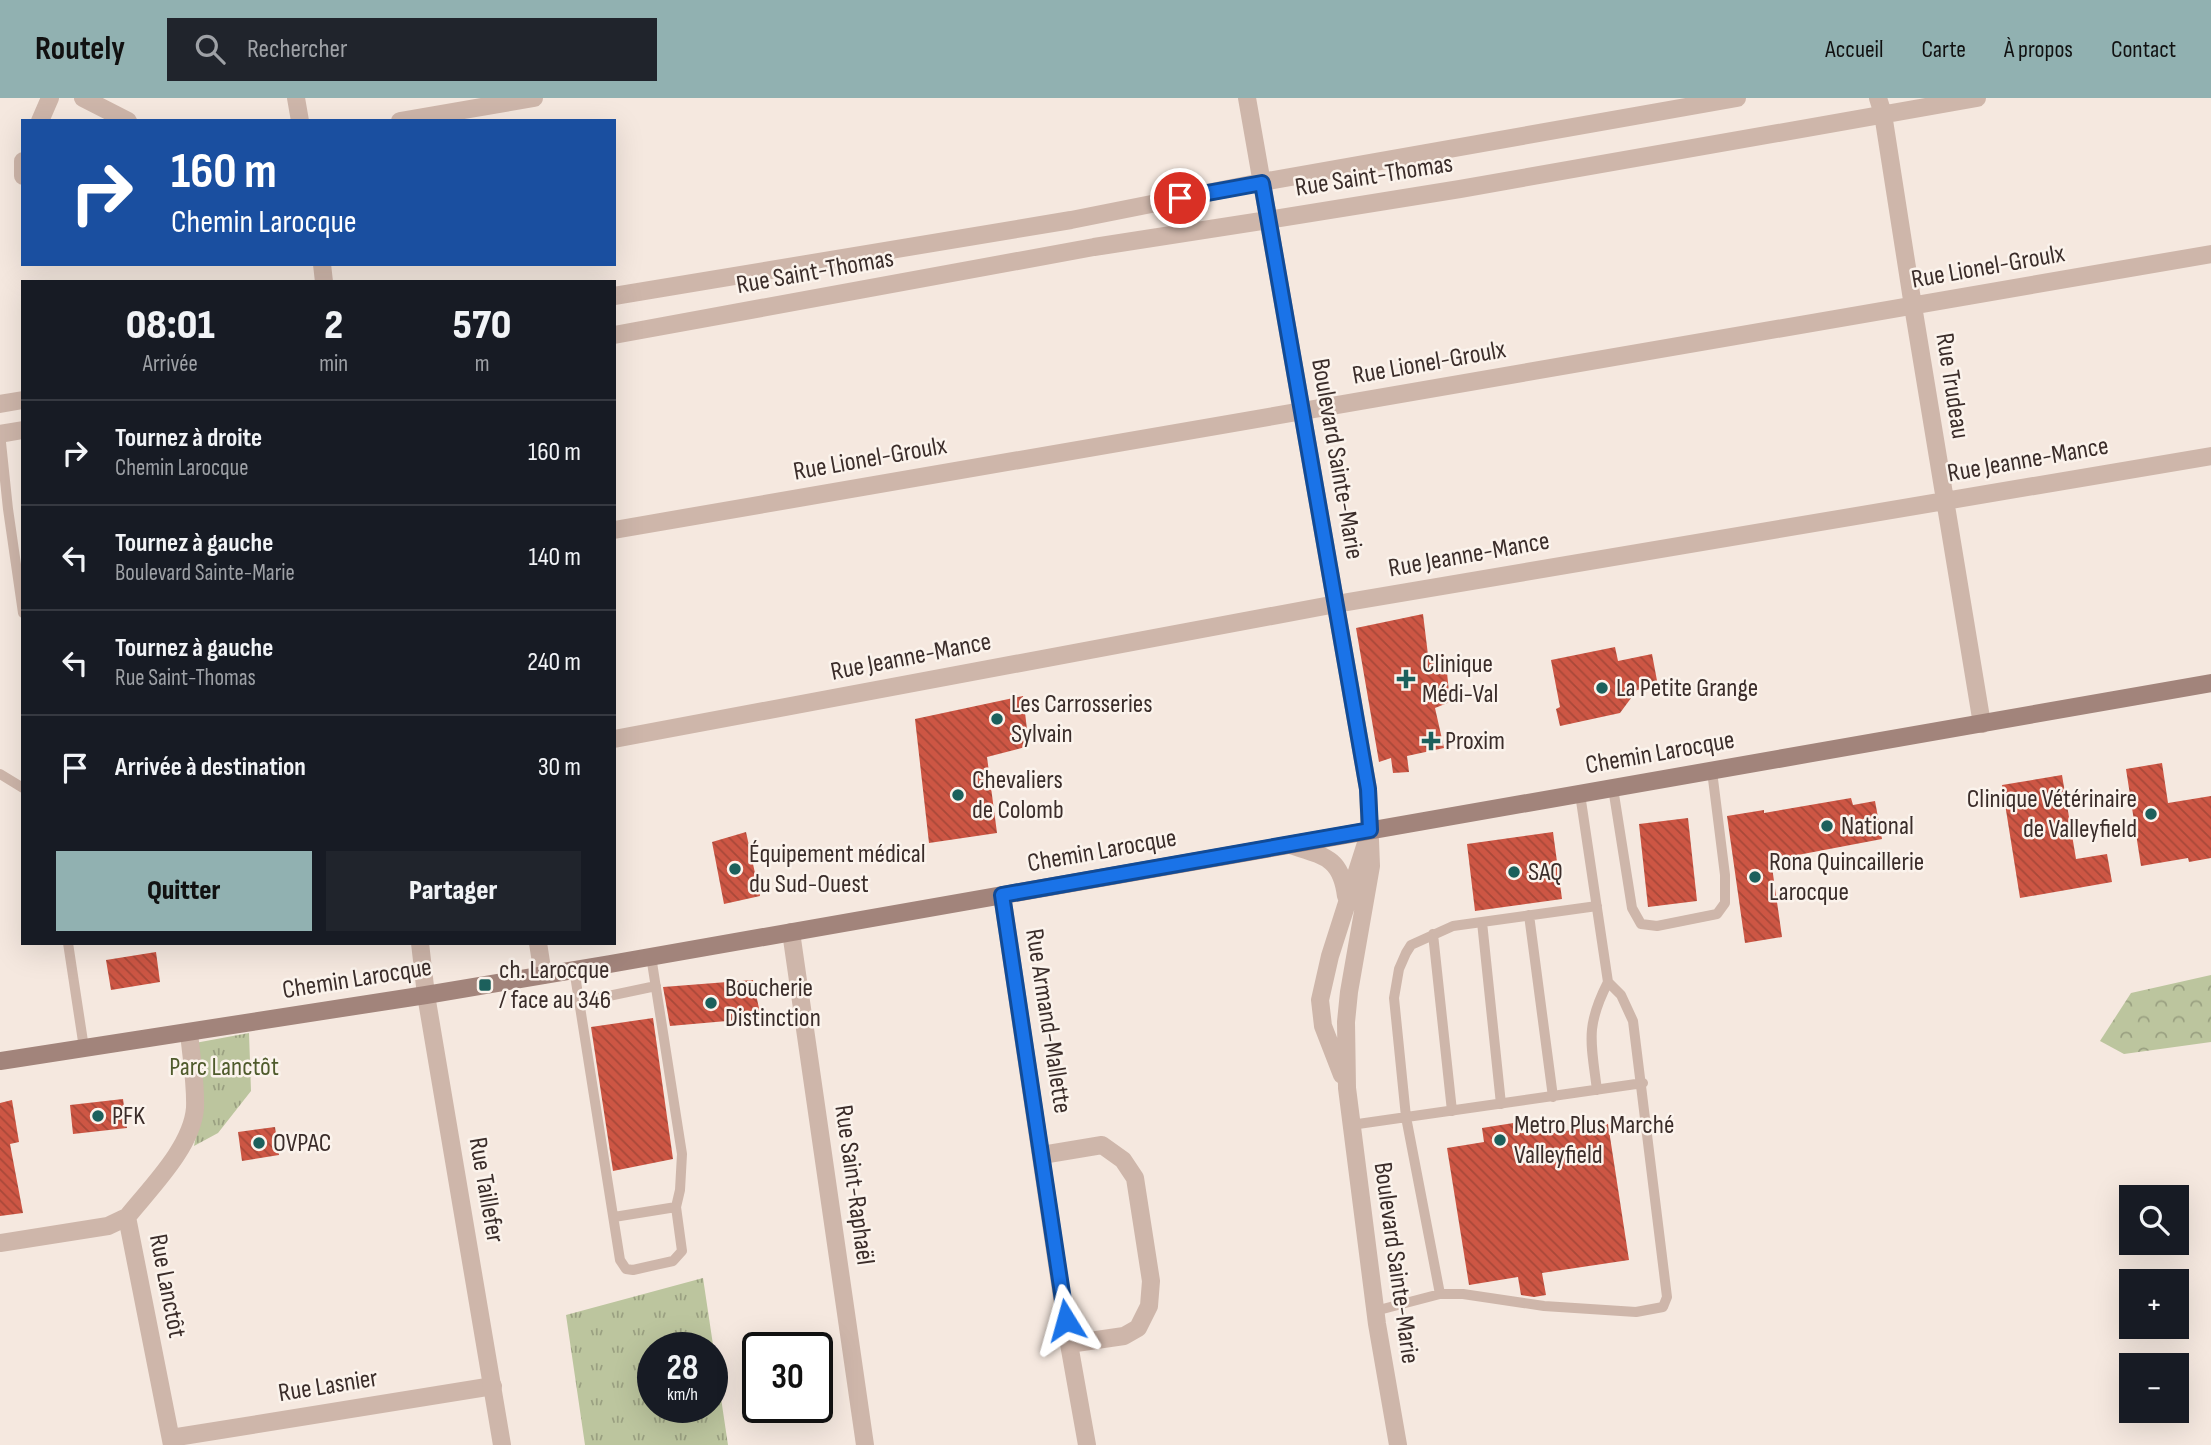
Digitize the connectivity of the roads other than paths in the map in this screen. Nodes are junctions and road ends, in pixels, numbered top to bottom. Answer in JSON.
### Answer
{"nodes":[{"id":1,"x":50,"y":98,"type":"edge"},
{"id":2,"x":83,"y":98,"type":"edge"},
{"id":3,"x":296,"y":98,"type":"edge"},
{"id":4,"x":534,"y":98,"type":"edge"},
{"id":5,"x":1247,"y":98,"type":"edge"},
{"id":6,"x":1737,"y":98,"type":"edge"},
{"id":7,"x":1977,"y":98,"type":"edge"},
{"id":8,"x":1881,"y":106,"type":"edge"},
{"id":9,"x":103,"y":115,"type":"edge"},
{"id":10,"x":41,"y":119,"type":"edge"},
{"id":11,"x":300,"y":119,"type":"edge"},
{"id":12,"x":412,"y":119,"type":"edge"},
{"id":13,"x":1262,"y":183,"type":"junction"},
{"id":14,"x":1268,"y":220,"type":"junction"},
{"id":15,"x":2211,"y":254,"type":"edge"},
{"id":16,"x":616,"y":296,"type":"edge"},
{"id":17,"x":1913,"y":306,"type":"junction"},
{"id":18,"x":616,"y":335,"type":"edge"},
{"id":19,"x":21,"y":400,"type":"edge"},
{"id":20,"x":0,"y":404,"type":"edge"},
{"id":21,"x":1302,"y":412,"type":"junction"},
{"id":22,"x":21,"y":430,"type":"edge"},
{"id":23,"x":0,"y":433,"type":"edge"},
{"id":24,"x":2211,"y":456,"type":"edge"},
{"id":25,"x":1944,"y":501,"type":"junction"},
{"id":26,"x":616,"y":530,"type":"edge"},
{"id":27,"x":21,"y":599,"type":"edge"},
{"id":28,"x":1336,"y":604,"type":"junction"},
{"id":29,"x":2211,"y":684,"type":"edge"},
{"id":30,"x":1982,"y":724,"type":"junction"},
{"id":31,"x":616,"y":739,"type":"edge"},
{"id":32,"x":1712,"y":771,"type":"junction"},
{"id":33,"x":0,"y":774,"type":"edge"},
{"id":34,"x":21,"y":787,"type":"edge"},
{"id":35,"x":1613,"y":788,"type":"junction"},
{"id":36,"x":1580,"y":794,"type":"junction"},
{"id":37,"x":1370,"y":830,"type":"junction"},
{"id":38,"x":1290,"y":845,"type":"junction"},
{"id":39,"x":1002,"y":895,"type":"junction"},
{"id":40,"x":1347,"y":903,"type":"junction"},
{"id":41,"x":1597,"y":906,"type":"junction"},
{"id":42,"x":1529,"y":915,"type":"junction"},
{"id":43,"x":1482,"y":922,"type":"junction"},
{"id":44,"x":790,"y":932,"type":"junction"},
{"id":45,"x":1433,"y":934,"type":"junction"},
{"id":46,"x":68,"y":945,"type":"edge"},
{"id":47,"x":420,"y":945,"type":"edge"},
{"id":48,"x":538,"y":945,"type":"edge"},
{"id":49,"x":651,"y":956,"type":"junction"},
{"id":50,"x":574,"y":969,"type":"junction"},
{"id":51,"x":542,"y":975,"type":"junction"},
{"id":52,"x":1608,"y":982,"type":"junction"},
{"id":53,"x":656,"y":986,"type":"junction"},
{"id":54,"x":426,"y":995,"type":"junction"},
{"id":55,"x":580,"y":1002,"type":"junction"},
{"id":56,"x":189,"y":1032,"type":"junction"},
{"id":57,"x":84,"y":1048,"type":"junction"},
{"id":58,"x":0,"y":1061,"type":"edge"},
{"id":59,"x":1643,"y":1083,"type":"junction"},
{"id":60,"x":1347,"y":1088,"type":"junction"},
{"id":61,"x":1597,"y":1090,"type":"junction"},
{"id":62,"x":1553,"y":1097,"type":"junction"},
{"id":63,"x":1501,"y":1104,"type":"junction"},
{"id":64,"x":1452,"y":1111,"type":"junction"},
{"id":65,"x":1406,"y":1118,"type":"junction"},
{"id":66,"x":1351,"y":1125,"type":"junction"},
{"id":67,"x":1042,"y":1156,"type":"junction"},
{"id":68,"x":676,"y":1207,"type":"junction"},
{"id":69,"x":127,"y":1217,"type":"junction"},
{"id":70,"x":614,"y":1217,"type":"junction"},
{"id":71,"x":0,"y":1242,"type":"edge"},
{"id":72,"x":1440,"y":1294,"type":"junction"},
{"id":73,"x":1375,"y":1311,"type":"junction"},
{"id":74,"x":1069,"y":1344,"type":"junction"},
{"id":75,"x":493,"y":1386,"type":"junction"},
{"id":76,"x":171,"y":1442,"type":"edge"},
{"id":77,"x":502,"y":1445,"type":"edge"},
{"id":78,"x":865,"y":1445,"type":"edge"},
{"id":79,"x":1087,"y":1445,"type":"edge"},
{"id":80,"x":1398,"y":1445,"type":"edge"}],
"edges":[{"from":1,"to":10,"type":"street"},
{"from":2,"to":9,"type":"street"},
{"from":3,"to":11,"type":"street"},
{"from":4,"to":12,"type":"street"},
{"from":5,"to":13,"type":"street","name":"Boulevard Sainte-Marie"},
{"from":6,"to":13,"type":"street","name":"Rue Saint-Thomas"},
{"from":7,"to":8,"type":"street","name":"Rue Saint-Thomas"},
{"from":8,"to":14,"type":"street","name":"Rue Saint-Thomas"},
{"from":8,"to":17,"type":"street","name":"Rue Trudeau"},
{"from":13,"to":14,"type":"street","name":"Boulevard Sainte-Marie"},
{"from":13,"to":16,"type":"street","name":"Rue Saint-Thomas"},
{"from":14,"to":18,"type":"street","name":"Rue Saint-Thomas"},
{"from":14,"to":21,"type":"street","name":"Boulevard Sainte-Marie"},
{"from":15,"to":17,"type":"street","name":"Rue Lionel-Groulx"},
{"from":17,"to":21,"type":"street","name":"Rue Lionel-Groulx"},
{"from":17,"to":25,"type":"street","name":"Rue Trudeau"},
{"from":19,"to":20,"type":"street"},
{"from":21,"to":26,"type":"street","name":"Rue Lionel-Groulx"},
{"from":21,"to":28,"type":"street","name":"Boulevard Sainte-Marie"},
{"from":22,"to":23,"type":"street"},
{"from":23,"to":27,"type":"lane"},
{"from":24,"to":25,"type":"street","name":"Rue Jeanne-Mance"},
{"from":25,"to":28,"type":"street","name":"Rue Jeanne-Mance"},
{"from":25,"to":30,"type":"street","name":"Rue Trudeau"},
{"from":28,"to":31,"type":"street","name":"Rue Jeanne-Mance"},
{"from":28,"to":37,"type":"street","name":"Boulevard Sainte-Marie"},
{"from":29,"to":30,"type":"main road","name":"Chemin Larocque"},
{"from":30,"to":32,"type":"main road","name":"Chemin Larocque"},
{"from":32,"to":35,"type":"main road","name":"Chemin Larocque"},
{"from":32,"to":35,"type":"lane"},
{"from":33,"to":34,"type":"lane"},
{"from":35,"to":36,"type":"main road","name":"Chemin Larocque"},
{"from":36,"to":37,"type":"main road","name":"Chemin Larocque"},
{"from":36,"to":41,"type":"lane"},
{"from":37,"to":38,"type":"main road","name":"Chemin Larocque"},
{"from":37,"to":40,"type":"street","name":"Boulevard Sainte-Marie"},
{"from":37,"to":60,"type":"street","name":"Boulevard Sainte-Marie"},
{"from":38,"to":39,"type":"main road","name":"Chemin Larocque"},
{"from":38,"to":40,"type":"street"},
{"from":39,"to":44,"type":"main road","name":"Chemin Larocque"},
{"from":39,"to":67,"type":"street","name":"Rue Armand-Mallette"},
{"from":40,"to":60,"type":"street","name":"Boulevard Sainte-Marie"},
{"from":41,"to":42,"type":"lane"},
{"from":41,"to":52,"type":"lane"},
{"from":42,"to":43,"type":"lane"},
{"from":42,"to":62,"type":"lane"},
{"from":43,"to":45,"type":"lane"},
{"from":43,"to":63,"type":"lane"},
{"from":44,"to":49,"type":"main road","name":"Chemin Larocque"},
{"from":44,"to":78,"type":"street","name":"Rue Saint-Raphaël"},
{"from":45,"to":64,"type":"lane"},
{"from":45,"to":65,"type":"lane"},
{"from":46,"to":57,"type":"lane"},
{"from":47,"to":54,"type":"street","name":"Rue Taillefer"},
{"from":48,"to":51,"type":"street"},
{"from":49,"to":50,"type":"main road","name":"Chemin Larocque"},
{"from":49,"to":53,"type":"lane"},
{"from":50,"to":51,"type":"main road","name":"Chemin Larocque"},
{"from":50,"to":55,"type":"lane"},
{"from":51,"to":54,"type":"main road","name":"Chemin Larocque"},
{"from":52,"to":59,"type":"lane"},
{"from":52,"to":61,"type":"lane"},
{"from":53,"to":55,"type":"lane"},
{"from":53,"to":68,"type":"lane"},
{"from":54,"to":56,"type":"main road","name":"Chemin Larocque"},
{"from":54,"to":75,"type":"street","name":"Rue Taillefer"},
{"from":55,"to":70,"type":"lane"},
{"from":56,"to":57,"type":"main road","name":"Chemin Larocque"},
{"from":56,"to":69,"type":"street","name":"Rue Lanctôt"},
{"from":57,"to":58,"type":"main road","name":"Chemin Larocque"},
{"from":59,"to":61,"type":"lane"},
{"from":59,"to":72,"type":"lane"},
{"from":60,"to":66,"type":"street","name":"Boulevard Sainte-Marie"},
{"from":61,"to":62,"type":"lane"},
{"from":62,"to":63,"type":"lane"},
{"from":63,"to":64,"type":"lane"},
{"from":64,"to":65,"type":"lane"},
{"from":65,"to":66,"type":"lane"},
{"from":65,"to":72,"type":"lane"},
{"from":66,"to":73,"type":"street","name":"Boulevard Sainte-Marie"},
{"from":67,"to":74,"type":"street","name":"Rue Armand-Mallette"},
{"from":67,"to":74,"type":"street","name":"Rue Armand-Mallette"},
{"from":68,"to":70,"type":"lane"},
{"from":68,"to":70,"type":"lane"},
{"from":69,"to":71,"type":"street"},
{"from":69,"to":76,"type":"street","name":"Rue Lanctôt"},
{"from":72,"to":73,"type":"lane"},
{"from":73,"to":80,"type":"street","name":"Boulevard Sainte-Marie"},
{"from":74,"to":79,"type":"street","name":"Rue Armand-Mallette"},
{"from":75,"to":76,"type":"street","name":"Rue Lasnier"},
{"from":75,"to":77,"type":"street","name":"Rue Taillefer"}]}
